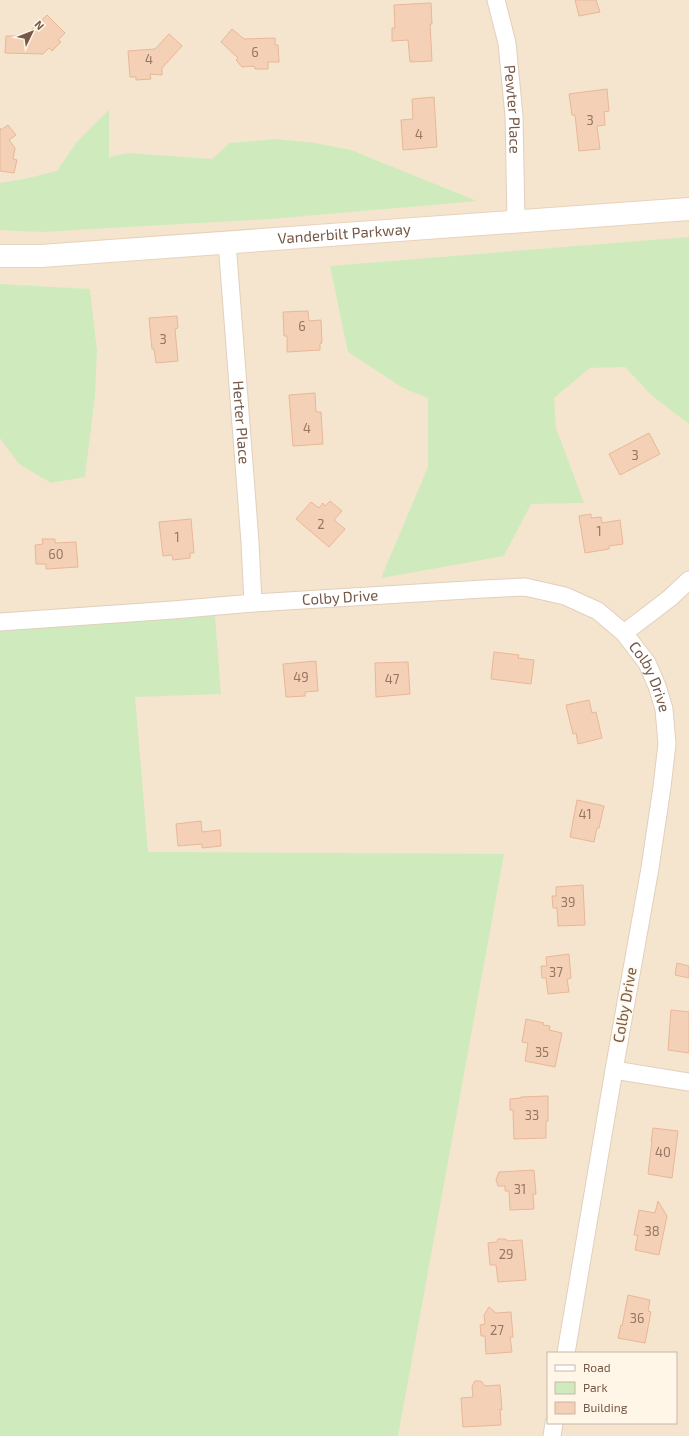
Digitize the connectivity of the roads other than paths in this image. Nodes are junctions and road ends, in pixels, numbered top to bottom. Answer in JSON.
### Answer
{"nodes":[{"id":1,"x":496,"y":0,"type":"edge"},
{"id":2,"x":689,"y":209,"type":"edge"},
{"id":3,"x":516,"y":221,"type":"junction"},
{"id":4,"x":227,"y":242,"type":"junction"},
{"id":5,"x":0,"y":256,"type":"edge"},
{"id":6,"x":689,"y":580,"type":"edge"},
{"id":7,"x":253,"y":603,"type":"junction"},
{"id":8,"x":0,"y":622,"type":"edge"},
{"id":9,"x":624,"y":633,"type":"junction"},
{"id":10,"x":614,"y":1070,"type":"junction"},
{"id":11,"x":689,"y":1082,"type":"edge"},
{"id":12,"x":566,"y":1352,"type":"edge"},
{"id":13,"x":554,"y":1424,"type":"edge"},
{"id":14,"x":552,"y":1436,"type":"edge"}],
"edges":[{"from":1,"to":3,"type":"street","name":"Pewter Place"},
{"from":2,"to":3,"type":"main road","name":"Vanderbilt Parkway"},
{"from":3,"to":4,"type":"main road","name":"Vanderbilt Parkway"},
{"from":4,"to":5,"type":"main road","name":"Vanderbilt Parkway"},
{"from":4,"to":7,"type":"street","name":"Herter Place"},
{"from":6,"to":9,"type":"street"},
{"from":7,"to":8,"type":"street","name":"Colby Drive"},
{"from":7,"to":9,"type":"street","name":"Colby Drive"},
{"from":9,"to":10,"type":"street","name":"Colby Drive"},
{"from":10,"to":11,"type":"street"},
{"from":10,"to":12,"type":"street","name":"Colby Drive"},
{"from":13,"to":14,"type":"street"}]}
